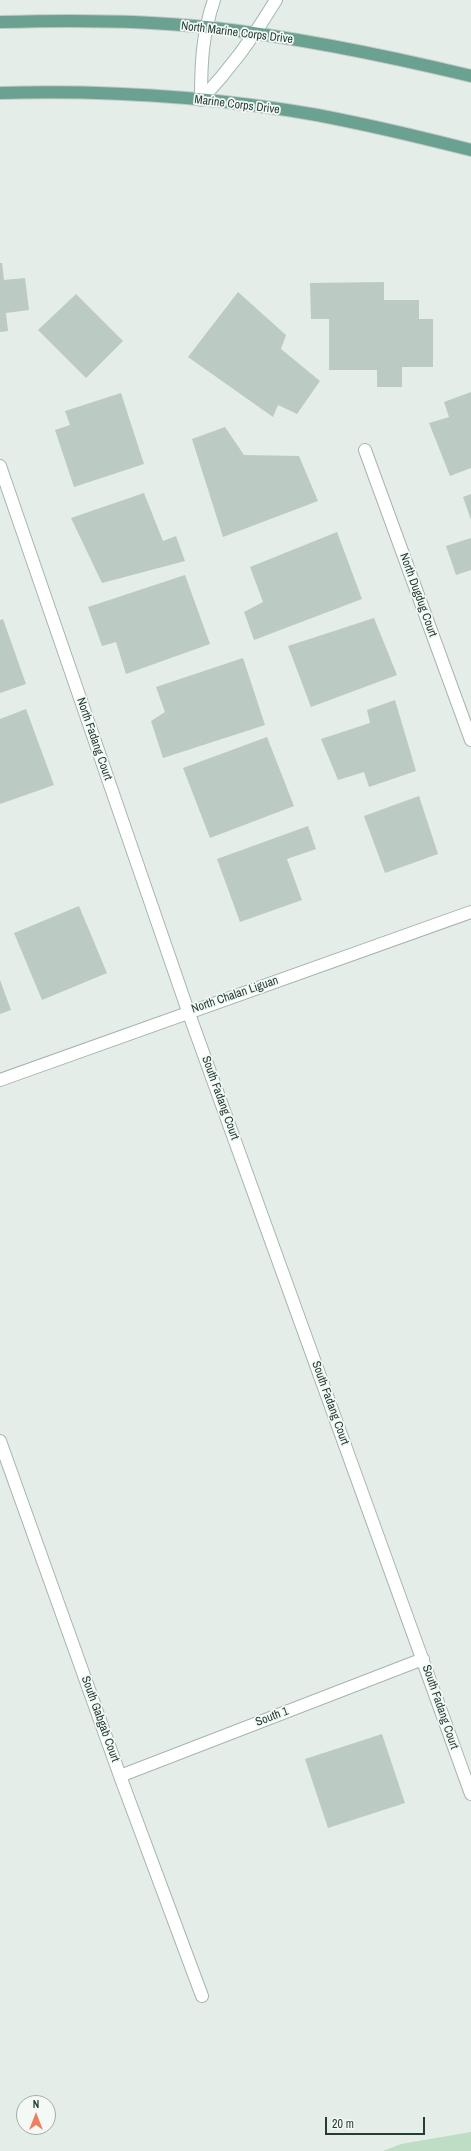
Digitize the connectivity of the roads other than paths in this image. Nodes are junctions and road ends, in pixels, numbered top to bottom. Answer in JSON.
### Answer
{"nodes":[{"id":1,"x":214,"y":0,"type":"edge"},
{"id":2,"x":276,"y":0,"type":"edge"},
{"id":3,"x":0,"y":22,"type":"edge"},
{"id":4,"x":205,"y":27,"type":"junction"},
{"id":5,"x":256,"y":34,"type":"junction"},
{"id":6,"x":471,"y":76,"type":"edge"},
{"id":7,"x":0,"y":94,"type":"edge"},
{"id":8,"x":201,"y":100,"type":"junction"},
{"id":9,"x":471,"y":150,"type":"edge"},
{"id":10,"x":365,"y":450,"type":"dead end"},
{"id":11,"x":0,"y":466,"type":"edge"},
{"id":12,"x":471,"y":740,"type":"edge"},
{"id":13,"x":471,"y":912,"type":"edge"},
{"id":14,"x":188,"y":1011,"type":"junction"},
{"id":15,"x":0,"y":1080,"type":"edge"},
{"id":16,"x":0,"y":1441,"type":"edge"},
{"id":17,"x":423,"y":1659,"type":"junction"},
{"id":18,"x":120,"y":1776,"type":"junction"},
{"id":19,"x":471,"y":1794,"type":"edge"},
{"id":20,"x":202,"y":1996,"type":"dead end"}],
"edges":[{"from":1,"to":4,"type":"street"},
{"from":2,"to":5,"type":"street"},
{"from":3,"to":4,"type":"main road","name":"North Marine Corps Drive"},
{"from":4,"to":5,"type":"main road","name":"North Marine Corps Drive"},
{"from":4,"to":8,"type":"street"},
{"from":5,"to":6,"type":"main road","name":"North Marine Corps Drive"},
{"from":5,"to":8,"type":"street"},
{"from":7,"to":8,"type":"main road","name":"Marine Corps Drive"},
{"from":8,"to":9,"type":"main road","name":"Marine Corps Drive"},
{"from":10,"to":12,"type":"street","name":"North Dugdug Court"},
{"from":11,"to":14,"type":"street","name":"North Fadang Court"},
{"from":13,"to":14,"type":"street","name":"North Chalan Liguan"},
{"from":14,"to":15,"type":"street","name":"North Chalan Liguan"},
{"from":14,"to":17,"type":"street","name":"South Fadang Court"},
{"from":16,"to":18,"type":"street","name":"South Gabgab Court"},
{"from":17,"to":18,"type":"street","name":"South 1"},
{"from":17,"to":19,"type":"street","name":"South Fadang Court"},
{"from":18,"to":20,"type":"street","name":"South Gabgab Court"}]}
